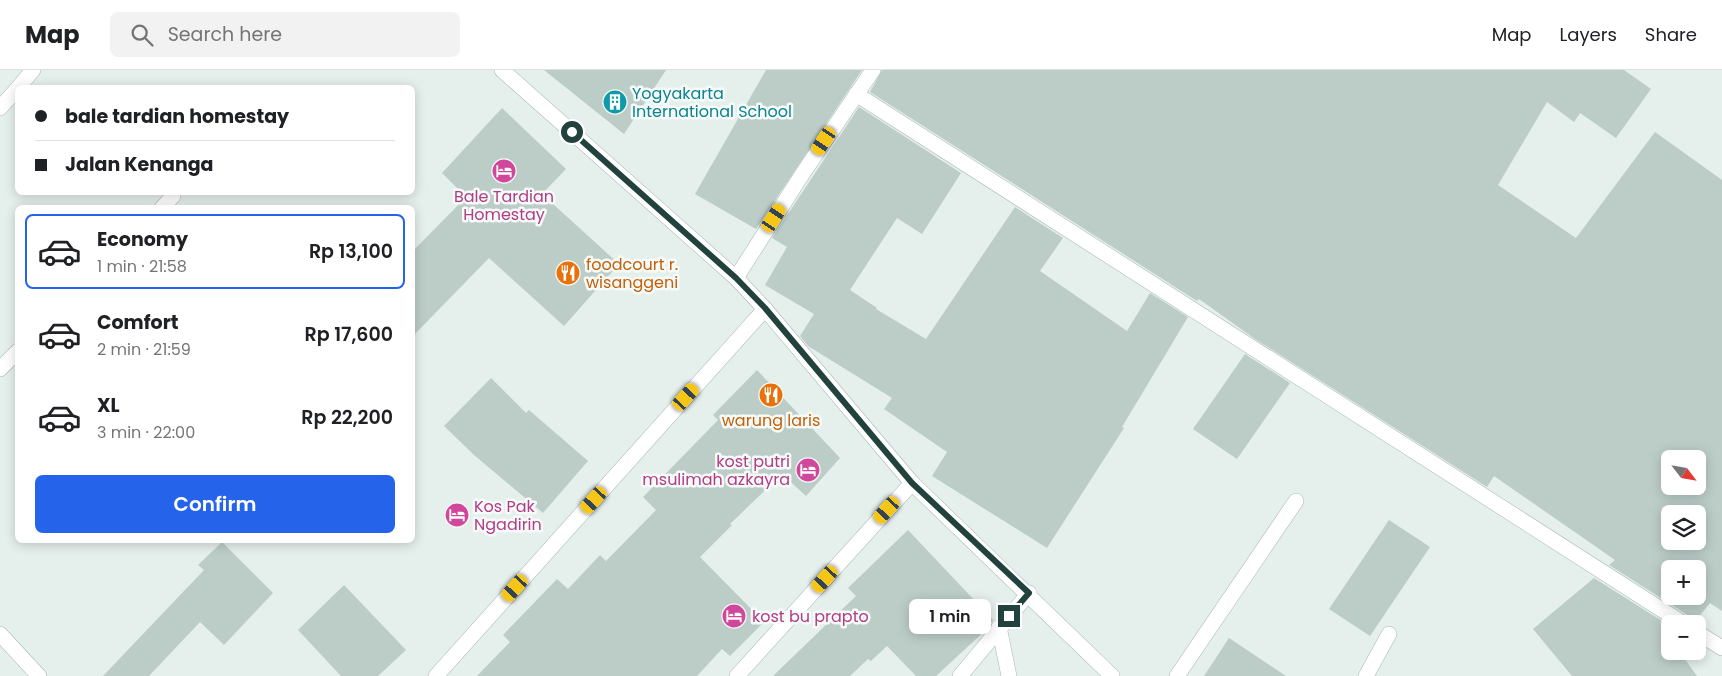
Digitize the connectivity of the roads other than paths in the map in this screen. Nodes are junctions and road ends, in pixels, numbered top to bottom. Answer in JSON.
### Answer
{"nodes":[{"id":1,"x":33,"y":70,"type":"edge"},
{"id":2,"x":502,"y":70,"type":"edge"},
{"id":3,"x":873,"y":70,"type":"edge"},
{"id":4,"x":20,"y":85,"type":"edge"},
{"id":5,"x":15,"y":91,"type":"edge"},
{"id":6,"x":856,"y":94,"type":"junction"},
{"id":7,"x":0,"y":108,"type":"edge"},
{"id":8,"x":173,"y":196,"type":"dead end"},
{"id":9,"x":165,"y":205,"type":"edge"},
{"id":10,"x":736,"y":278,"type":"junction"},
{"id":11,"x":765,"y":308,"type":"junction"},
{"id":12,"x":15,"y":354,"type":"edge"},
{"id":13,"x":0,"y":368,"type":"edge"},
{"id":14,"x":912,"y":483,"type":"junction"},
{"id":15,"x":1296,"y":501,"type":"dead end"},
{"id":16,"x":1029,"y":593,"type":"junction"},
{"id":17,"x":1670,"y":615,"type":"edge"},
{"id":18,"x":999,"y":627,"type":"junction"},
{"id":19,"x":0,"y":634,"type":"edge"},
{"id":20,"x":1389,"y":634,"type":"dead end"},
{"id":21,"x":1706,"y":637,"type":"edge"},
{"id":22,"x":1722,"y":648,"type":"edge"},
{"id":23,"x":39,"y":676,"type":"edge"},
{"id":24,"x":436,"y":676,"type":"edge"},
{"id":25,"x":737,"y":676,"type":"edge"},
{"id":26,"x":960,"y":676,"type":"edge"},
{"id":27,"x":1009,"y":676,"type":"edge"},
{"id":28,"x":1112,"y":676,"type":"edge"},
{"id":29,"x":1176,"y":676,"type":"edge"},
{"id":30,"x":1366,"y":676,"type":"edge"}],
"edges":[{"from":1,"to":4,"type":"street"},
{"from":2,"to":10,"type":"street"},
{"from":3,"to":6,"type":"street"},
{"from":5,"to":7,"type":"street"},
{"from":6,"to":10,"type":"street"},
{"from":6,"to":17,"type":"street"},
{"from":8,"to":9,"type":"street"},
{"from":10,"to":11,"type":"street"},
{"from":11,"to":14,"type":"street"},
{"from":11,"to":24,"type":"street"},
{"from":12,"to":13,"type":"street"},
{"from":14,"to":16,"type":"street"},
{"from":14,"to":25,"type":"street"},
{"from":15,"to":29,"type":"street"},
{"from":16,"to":18,"type":"street"},
{"from":16,"to":28,"type":"street"},
{"from":18,"to":26,"type":"street"},
{"from":18,"to":27,"type":"street"},
{"from":19,"to":23,"type":"street"},
{"from":20,"to":30,"type":"street"},
{"from":21,"to":22,"type":"street"}]}
